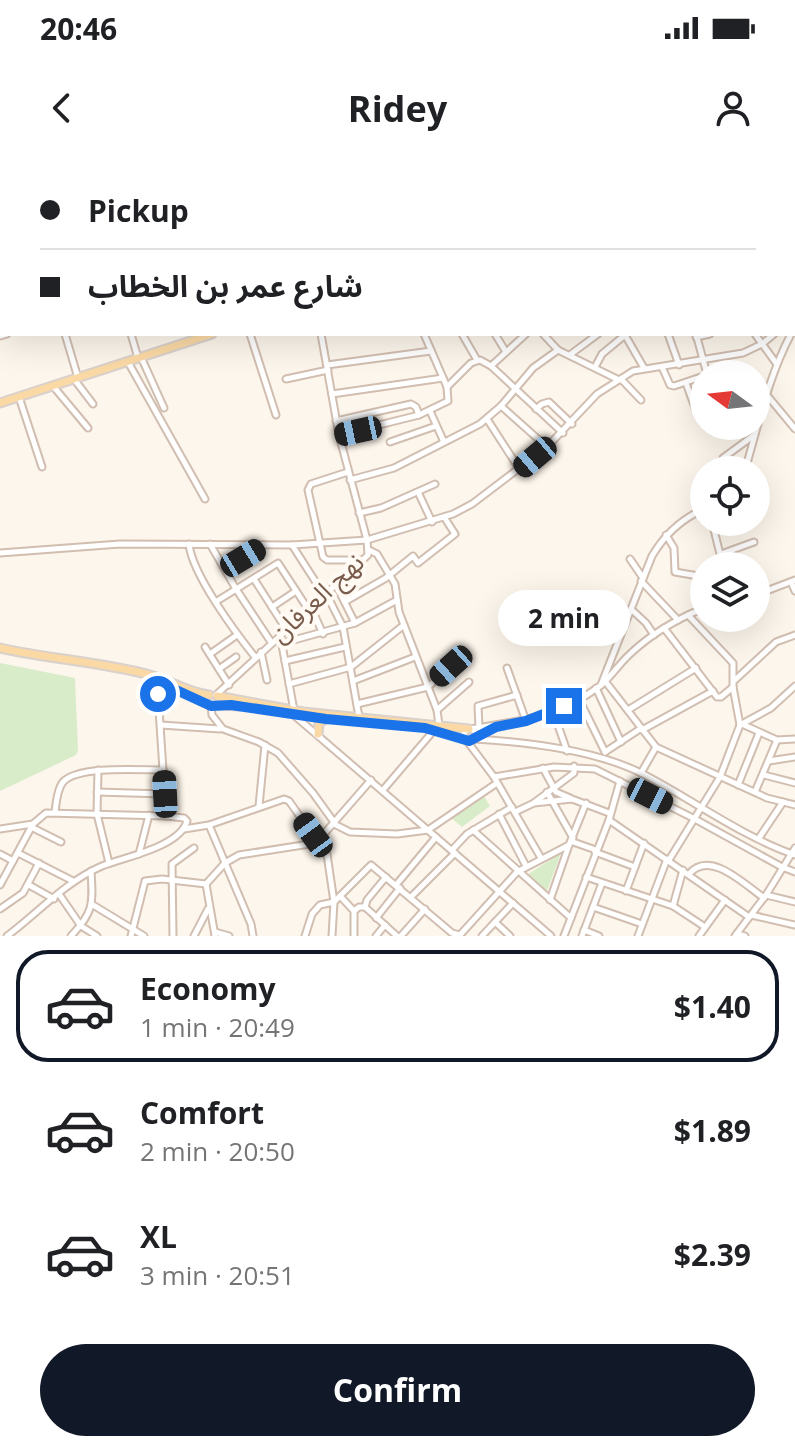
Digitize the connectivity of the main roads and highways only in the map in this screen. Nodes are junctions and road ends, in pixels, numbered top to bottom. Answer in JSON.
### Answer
{"nodes":[{"id":1,"x":190,"y":337,"type":"edge"},
{"id":2,"x":0,"y":403,"type":"edge"},
{"id":3,"x":0,"y":650,"type":"edge"},
{"id":4,"x":213,"y":700,"type":"junction"},
{"id":5,"x":295,"y":713,"type":"junction"},
{"id":6,"x":326,"y":719,"type":"junction"},
{"id":7,"x":437,"y":727,"type":"junction"},
{"id":8,"x":470,"y":729,"type":"road end"},
{"id":9,"x":318,"y":734,"type":"road end"},
{"id":10,"x":472,"y":739,"type":"road end"}],
"edges":[{"from":1,"to":2,"type":"main road"},
{"from":3,"to":4,"type":"main road"},
{"from":3,"to":4,"type":"main road"},
{"from":4,"to":5,"type":"main road"},
{"from":5,"to":6,"type":"main road"},
{"from":5,"to":7,"type":"main road"},
{"from":6,"to":7,"type":"main road"},
{"from":6,"to":9,"type":"main road"},
{"from":7,"to":8,"type":"main road"},
{"from":7,"to":10,"type":"main road"}]}
